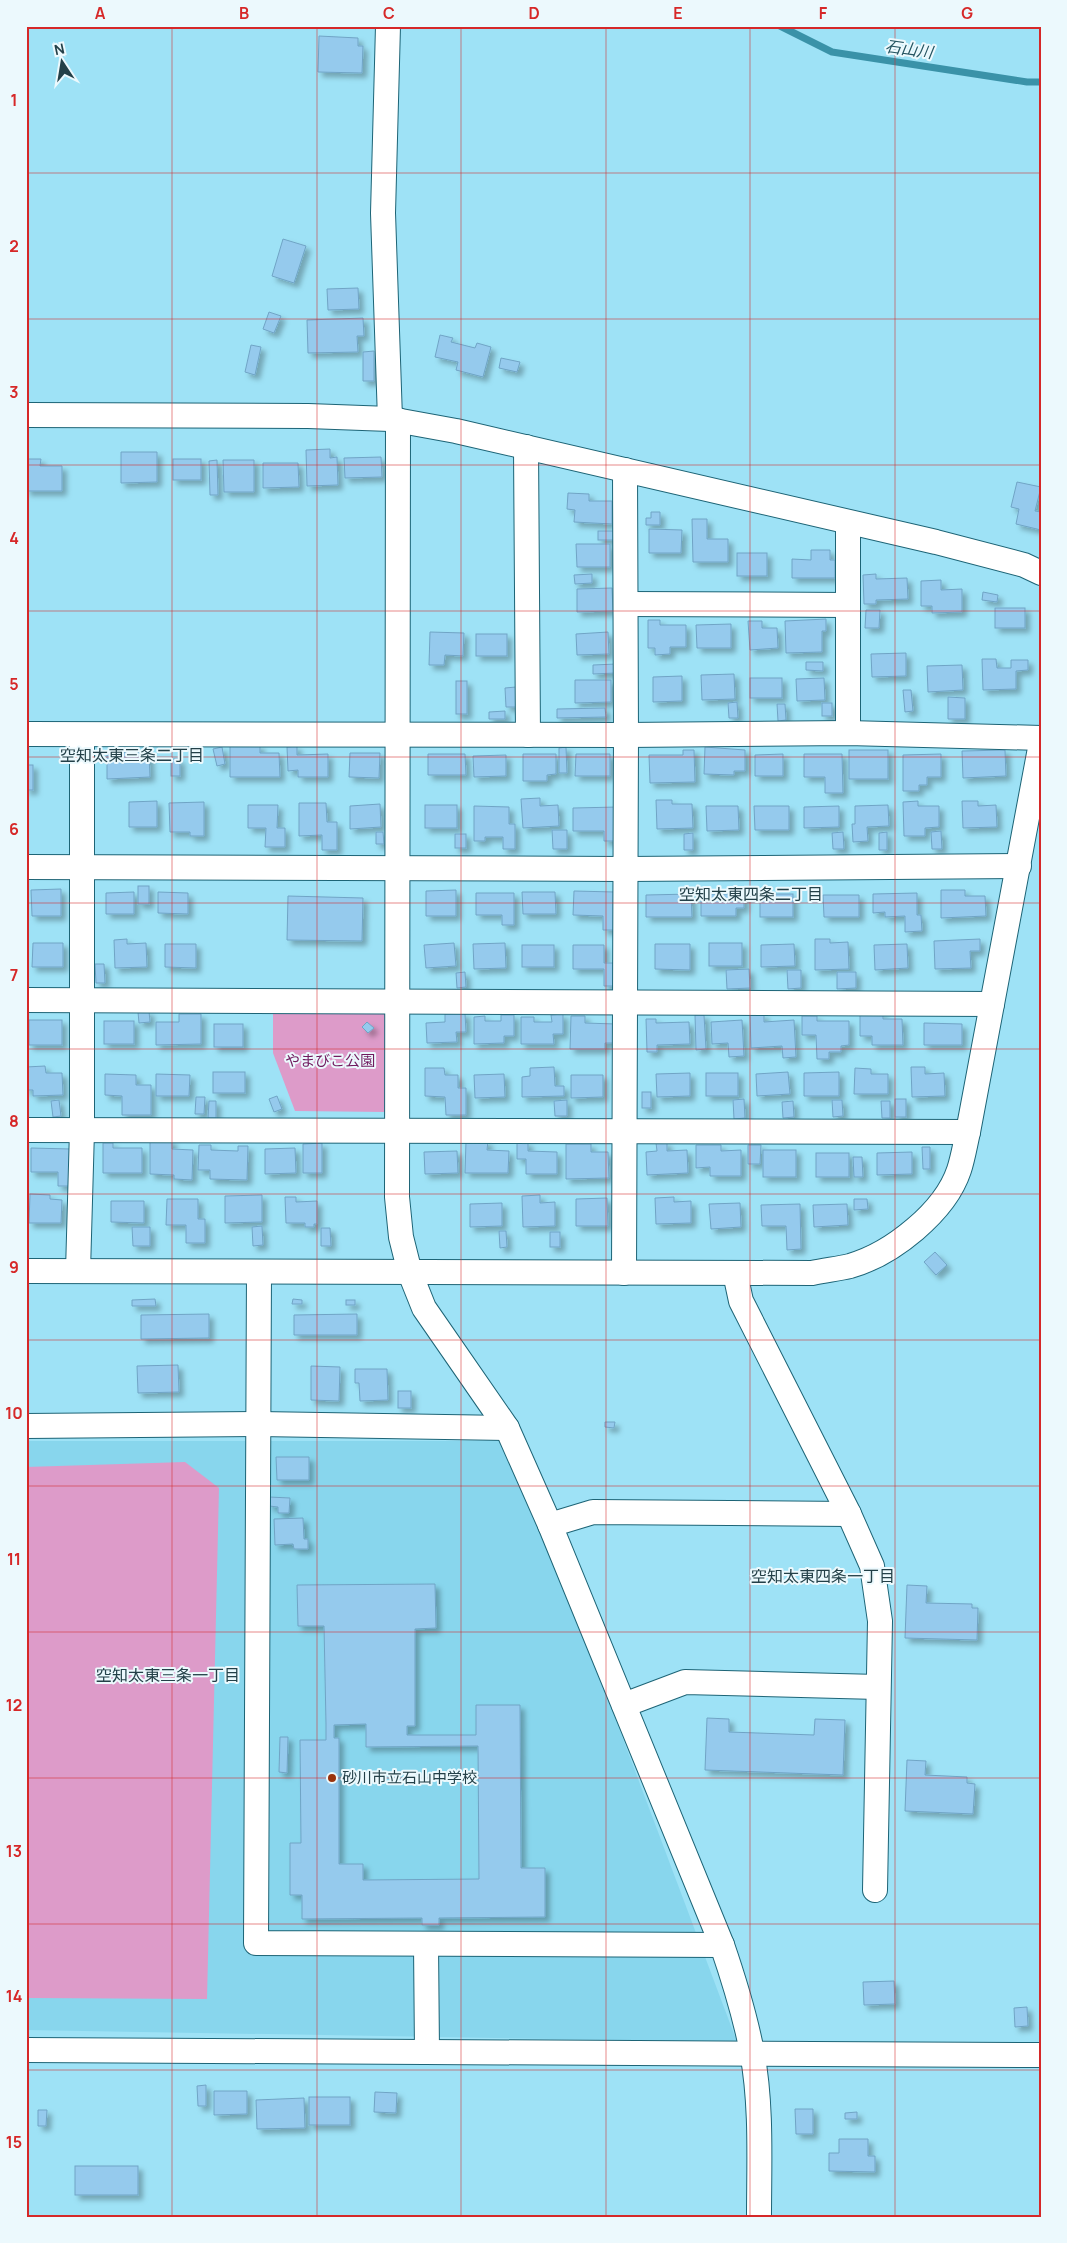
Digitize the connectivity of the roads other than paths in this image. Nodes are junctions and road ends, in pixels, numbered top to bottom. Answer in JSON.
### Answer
{"nodes":[{"id":1,"x":388,"y":26,"type":"edge"},
{"id":2,"x":26,"y":415,"type":"edge"},
{"id":3,"x":394,"y":420,"type":"junction"},
{"id":4,"x":526,"y":447,"type":"junction"},
{"id":5,"x":625,"y":470,"type":"junction"},
{"id":6,"x":848,"y":522,"type":"junction"},
{"id":7,"x":1041,"y":572,"type":"edge"},
{"id":8,"x":626,"y":604,"type":"junction"},
{"id":9,"x":848,"y":605,"type":"junction"},
{"id":10,"x":848,"y":733,"type":"junction"},
{"id":11,"x":26,"y":734,"type":"edge"},
{"id":12,"x":82,"y":735,"type":"junction"},
{"id":13,"x":398,"y":735,"type":"junction"},
{"id":14,"x":528,"y":735,"type":"junction"},
{"id":15,"x":626,"y":735,"type":"junction"},
{"id":16,"x":1041,"y":738,"type":"edge"},
{"id":17,"x":1041,"y":743,"type":"edge"},
{"id":18,"x":1019,"y":866,"type":"junction"},
{"id":19,"x":26,"y":867,"type":"edge"},
{"id":20,"x":398,"y":867,"type":"junction"},
{"id":21,"x":81,"y":868,"type":"junction"},
{"id":22,"x":626,"y":869,"type":"junction"},
{"id":23,"x":26,"y":1000,"type":"edge"},
{"id":24,"x":82,"y":1000,"type":"junction"},
{"id":25,"x":398,"y":1001,"type":"junction"},
{"id":26,"x":626,"y":1002,"type":"junction"},
{"id":27,"x":992,"y":1004,"type":"junction"},
{"id":28,"x":398,"y":1129,"type":"junction"},
{"id":29,"x":26,"y":1130,"type":"edge"},
{"id":30,"x":82,"y":1130,"type":"junction"},
{"id":31,"x":625,"y":1132,"type":"junction"},
{"id":32,"x":968,"y":1132,"type":"junction"},
{"id":33,"x":26,"y":1271,"type":"edge"},
{"id":34,"x":78,"y":1271,"type":"junction"},
{"id":35,"x":259,"y":1272,"type":"junction"},
{"id":36,"x":410,"y":1273,"type":"junction"},
{"id":37,"x":624,"y":1273,"type":"junction"},
{"id":38,"x":736,"y":1273,"type":"junction"},
{"id":39,"x":259,"y":1424,"type":"junction"},
{"id":40,"x":26,"y":1426,"type":"edge"},
{"id":41,"x":507,"y":1428,"type":"junction"},
{"id":42,"x":849,"y":1514,"type":"junction"},
{"id":43,"x":550,"y":1525,"type":"junction"},
{"id":44,"x":878,"y":1687,"type":"junction"},
{"id":45,"x":624,"y":1705,"type":"junction"},
{"id":46,"x":875,"y":1890,"type":"dead end"},
{"id":47,"x":426,"y":1944,"type":"junction"},
{"id":48,"x":722,"y":1945,"type":"junction"},
{"id":49,"x":26,"y":2050,"type":"edge"},
{"id":50,"x":427,"y":2052,"type":"junction"},
{"id":51,"x":752,"y":2054,"type":"junction"},
{"id":52,"x":1041,"y":2055,"type":"edge"},
{"id":53,"x":759,"y":2217,"type":"edge"}],
"edges":[{"from":1,"to":3,"type":"street"},
{"from":2,"to":3,"type":"street"},
{"from":3,"to":4,"type":"street"},
{"from":3,"to":13,"type":"street"},
{"from":4,"to":5,"type":"street"},
{"from":4,"to":14,"type":"street"},
{"from":5,"to":6,"type":"street"},
{"from":5,"to":8,"type":"street"},
{"from":6,"to":7,"type":"street"},
{"from":6,"to":9,"type":"street"},
{"from":8,"to":9,"type":"street"},
{"from":8,"to":15,"type":"street"},
{"from":9,"to":10,"type":"street"},
{"from":10,"to":15,"type":"street"},
{"from":10,"to":16,"type":"street"},
{"from":11,"to":12,"type":"street"},
{"from":12,"to":13,"type":"street"},
{"from":12,"to":21,"type":"street"},
{"from":13,"to":14,"type":"street"},
{"from":13,"to":20,"type":"street"},
{"from":14,"to":15,"type":"street"},
{"from":15,"to":22,"type":"street"},
{"from":17,"to":18,"type":"street"},
{"from":18,"to":22,"type":"street"},
{"from":18,"to":27,"type":"street"},
{"from":19,"to":21,"type":"street"},
{"from":20,"to":21,"type":"street"},
{"from":20,"to":22,"type":"street"},
{"from":20,"to":25,"type":"street"},
{"from":21,"to":24,"type":"street"},
{"from":22,"to":26,"type":"street"},
{"from":23,"to":24,"type":"street"},
{"from":24,"to":25,"type":"street"},
{"from":24,"to":30,"type":"street"},
{"from":25,"to":26,"type":"street"},
{"from":25,"to":28,"type":"street"},
{"from":26,"to":27,"type":"street"},
{"from":26,"to":31,"type":"street"},
{"from":27,"to":32,"type":"street"},
{"from":28,"to":30,"type":"street"},
{"from":28,"to":31,"type":"street"},
{"from":28,"to":36,"type":"street"},
{"from":29,"to":30,"type":"street"},
{"from":30,"to":34,"type":"street"},
{"from":31,"to":32,"type":"street"},
{"from":31,"to":37,"type":"street"},
{"from":32,"to":38,"type":"street"},
{"from":33,"to":34,"type":"street"},
{"from":34,"to":35,"type":"street"},
{"from":35,"to":36,"type":"street"},
{"from":35,"to":39,"type":"street"},
{"from":36,"to":37,"type":"street"},
{"from":36,"to":41,"type":"street"},
{"from":37,"to":38,"type":"street"},
{"from":38,"to":42,"type":"street"},
{"from":39,"to":40,"type":"street"},
{"from":39,"to":41,"type":"street"},
{"from":39,"to":47,"type":"street"},
{"from":41,"to":43,"type":"street"},
{"from":42,"to":43,"type":"street"},
{"from":42,"to":44,"type":"street"},
{"from":43,"to":45,"type":"street"},
{"from":44,"to":45,"type":"street"},
{"from":44,"to":46,"type":"street"},
{"from":45,"to":48,"type":"street"},
{"from":47,"to":48,"type":"street"},
{"from":47,"to":50,"type":"street"},
{"from":48,"to":51,"type":"street"},
{"from":49,"to":50,"type":"street"},
{"from":50,"to":51,"type":"street"},
{"from":51,"to":52,"type":"street"},
{"from":51,"to":53,"type":"street"}]}
